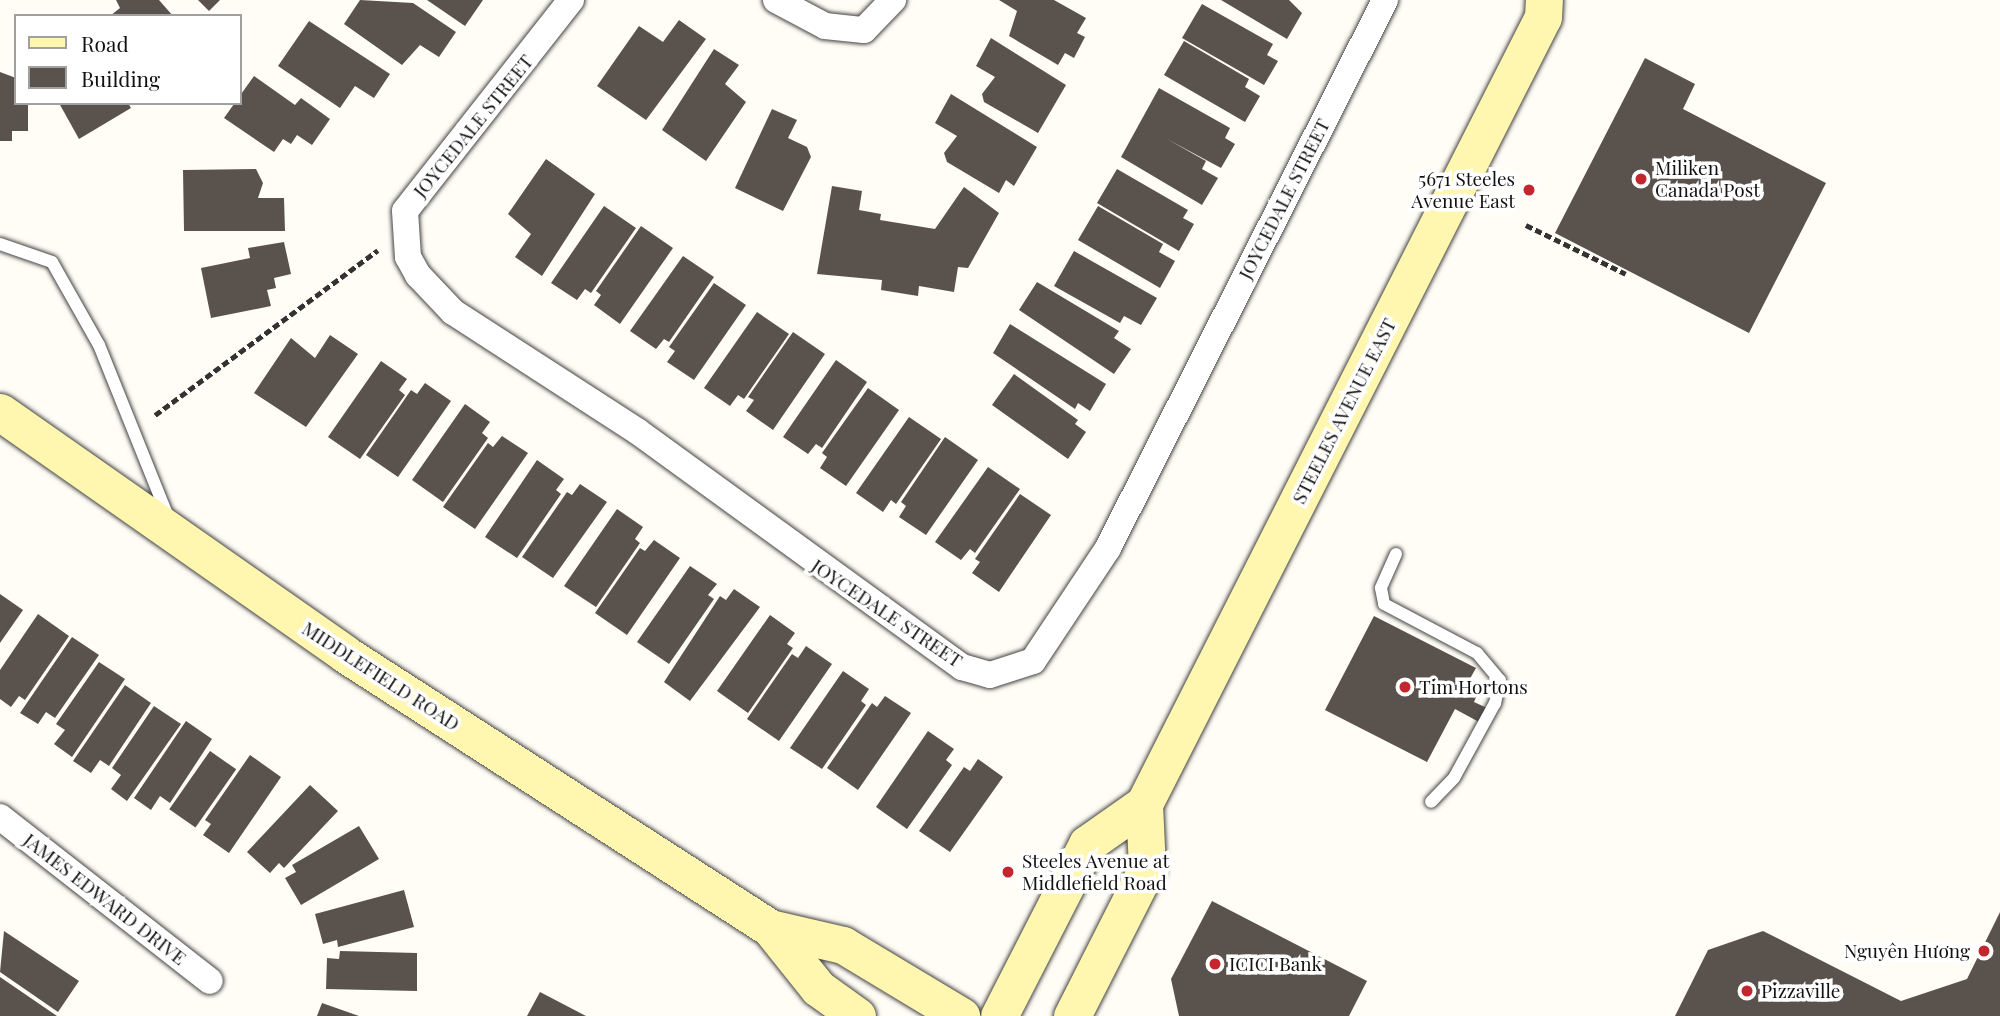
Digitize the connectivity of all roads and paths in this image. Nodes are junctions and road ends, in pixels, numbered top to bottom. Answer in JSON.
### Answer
{"nodes":[{"id":1,"x":571,"y":0,"type":"edge"},
{"id":2,"x":776,"y":0,"type":"edge"},
{"id":3,"x":893,"y":0,"type":"edge"},
{"id":4,"x":1385,"y":0,"type":"edge"},
{"id":5,"x":1552,"y":6,"type":"edge"},
{"id":6,"x":1526,"y":225,"type":"dead end"},
{"id":7,"x":404,"y":232,"type":"junction"},
{"id":8,"x":0,"y":244,"type":"edge"},
{"id":9,"x":1626,"y":274,"type":"dead end"},
{"id":10,"x":0,"y":412,"type":"edge"},
{"id":11,"x":155,"y":415,"type":"dead end"},
{"id":12,"x":176,"y":537,"type":"junction"},
{"id":13,"x":1396,"y":554,"type":"dead end"},
{"id":14,"x":1431,"y":802,"type":"dead end"},
{"id":15,"x":1144,"y":804,"type":"junction"},
{"id":16,"x":0,"y":817,"type":"edge"},
{"id":17,"x":770,"y":928,"type":"junction"},
{"id":18,"x":209,"y":981,"type":"dead end"},
{"id":19,"x":857,"y":1016,"type":"edge"},
{"id":20,"x":961,"y":1016,"type":"edge"},
{"id":21,"x":999,"y":1016,"type":"edge"},
{"id":22,"x":1072,"y":1016,"type":"edge"}],
"edges":[{"from":1,"to":7,"type":"street","name":"JOYCEDALE STREET"},
{"from":2,"to":3,"type":"street"},
{"from":4,"to":7,"type":"street","name":"JOYCEDALE STREET"},
{"from":5,"to":15,"type":"main road","name":"STEELES AVENUE EAST"},
{"from":6,"to":9,"type":"path"},
{"from":7,"to":11,"type":"path"},
{"from":8,"to":12,"type":"lane"},
{"from":10,"to":12,"type":"main road","name":"MIDDLEFIELD ROAD"},
{"from":12,"to":17,"type":"main road","name":"MIDDLEFIELD ROAD"},
{"from":13,"to":14,"type":"lane"},
{"from":15,"to":21,"type":"main road","name":"STEELES AVENUE EAST"},
{"from":15,"to":22,"type":"main road","name":"STEELES AVENUE EAST"},
{"from":16,"to":18,"type":"street","name":"JAMES EDWARD DRIVE"},
{"from":17,"to":19,"type":"main road","name":"MIDDLEFIELD ROAD"},
{"from":17,"to":20,"type":"main road","name":"MIDDLEFIELD ROAD"}]}
